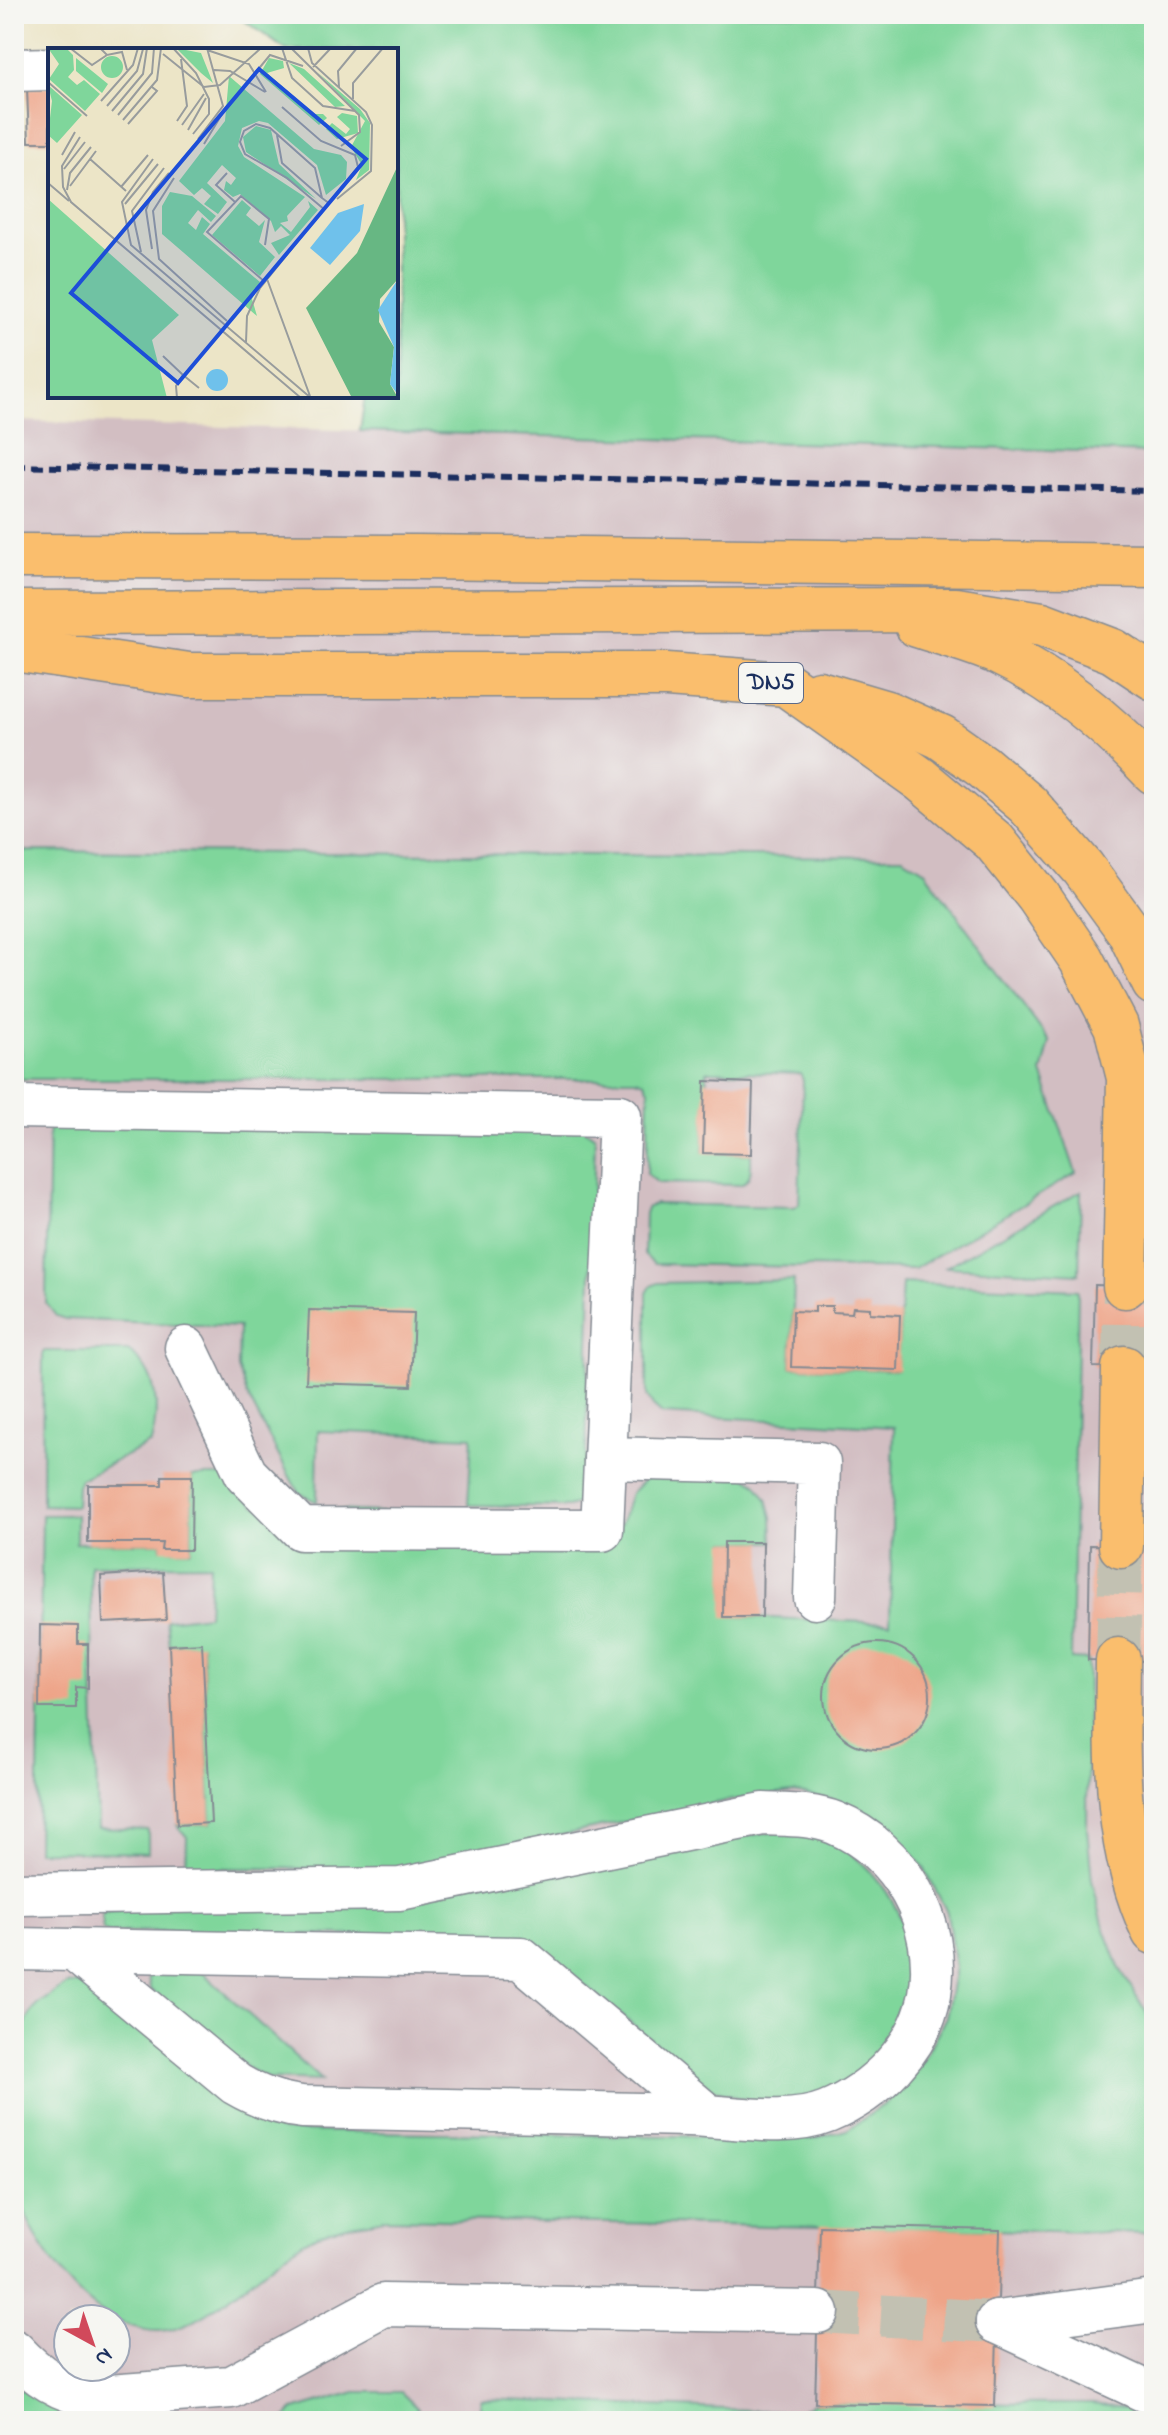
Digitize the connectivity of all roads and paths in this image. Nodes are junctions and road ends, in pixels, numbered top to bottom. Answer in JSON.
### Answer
{"nodes":[{"id":1,"x":48,"y":69,"type":"edge"},
{"id":2,"x":14,"y":70,"type":"edge"},
{"id":3,"x":14,"y":556,"type":"edge"},
{"id":4,"x":1154,"y":566,"type":"edge"},
{"id":5,"x":873,"y":611,"type":"junction"},
{"id":6,"x":14,"y":613,"type":"edge"},
{"id":7,"x":14,"y":649,"type":"edge"},
{"id":8,"x":1154,"y":678,"type":"edge"},
{"id":9,"x":786,"y":684,"type":"junction"},
{"id":10,"x":1154,"y":772,"type":"edge"},
{"id":11,"x":1154,"y":983,"type":"edge"},
{"id":12,"x":14,"y":1107,"type":"edge"},
{"id":13,"x":1125,"y":1286,"type":"tunnel mouth"},
{"id":14,"x":186,"y":1348,"type":"dead end"},
{"id":15,"x":1124,"y":1368,"type":"tunnel mouth"},
{"id":16,"x":605,"y":1458,"type":"junction"},
{"id":17,"x":1121,"y":1546,"type":"tunnel mouth"},
{"id":18,"x":815,"y":1598,"type":"dead end"},
{"id":19,"x":1118,"y":1660,"type":"tunnel mouth"},
{"id":20,"x":14,"y":1894,"type":"edge"},
{"id":21,"x":1154,"y":1932,"type":"edge"},
{"id":22,"x":14,"y":1949,"type":"edge"},
{"id":23,"x":74,"y":1950,"type":"junction"},
{"id":24,"x":707,"y":2115,"type":"junction"},
{"id":25,"x":1154,"y":2301,"type":"edge"},
{"id":26,"x":818,"y":2312,"type":"tunnel mouth"},
{"id":27,"x":14,"y":2351,"type":"edge"},
{"id":28,"x":1154,"y":2395,"type":"edge"},
{"id":29,"x":225,"y":2404,"type":"edge"}],
"edges":[{"from":1,"to":2,"type":"lane"},
{"from":3,"to":4,"type":"highway"},
{"from":5,"to":6,"type":"highway"},
{"from":5,"to":8,"type":"highway"},
{"from":5,"to":10,"type":"highway"},
{"from":7,"to":9,"type":"highway","number":"DN5"},
{"from":9,"to":11,"type":"highway","number":"DN5"},
{"from":9,"to":13,"type":"highway","number":"DN5"},
{"from":12,"to":16,"type":"lane"},
{"from":14,"to":16,"type":"lane"},
{"from":15,"to":17,"type":"highway"},
{"from":16,"to":18,"type":"lane"},
{"from":19,"to":21,"type":"highway"},
{"from":20,"to":24,"type":"lane"},
{"from":22,"to":23,"type":"lane"},
{"from":23,"to":24,"type":"lane"},
{"from":23,"to":24,"type":"lane"},
{"from":25,"to":28,"type":"lane"},
{"from":26,"to":29,"type":"lane"},
{"from":27,"to":29,"type":"lane"}]}
